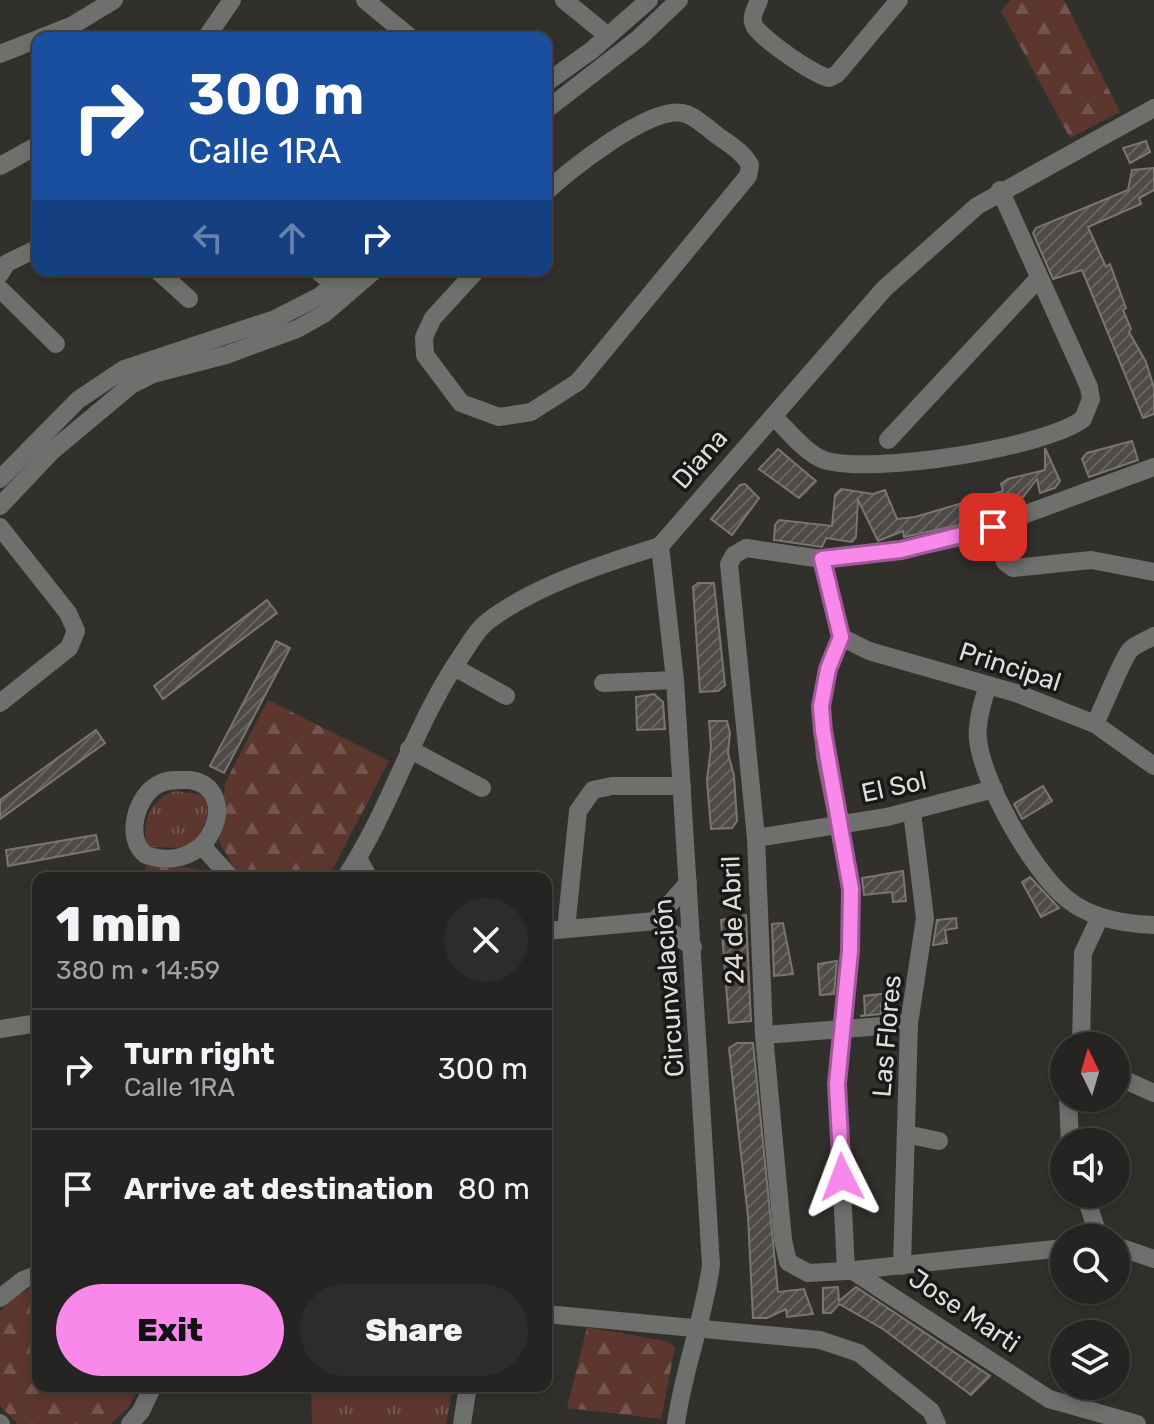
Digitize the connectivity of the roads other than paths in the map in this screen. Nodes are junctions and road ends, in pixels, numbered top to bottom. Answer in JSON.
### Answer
{"nodes":[{"id":1,"x":114,"y":0,"type":"edge"},
{"id":2,"x":232,"y":0,"type":"edge"},
{"id":3,"x":365,"y":0,"type":"edge"},
{"id":4,"x":564,"y":0,"type":"edge"},
{"id":5,"x":649,"y":0,"type":"edge"},
{"id":6,"x":679,"y":0,"type":"edge"},
{"id":7,"x":759,"y":0,"type":"edge"},
{"id":8,"x":899,"y":0,"type":"edge"},
{"id":9,"x":55,"y":32,"type":"edge"},
{"id":10,"x":210,"y":32,"type":"edge"},
{"id":11,"x":404,"y":32,"type":"edge"},
{"id":12,"x":608,"y":36,"type":"junction"},
{"id":13,"x":32,"y":41,"type":"edge"},
{"id":14,"x":0,"y":54,"type":"edge"},
{"id":15,"x":552,"y":78,"type":"edge"},
{"id":16,"x":552,"y":105,"type":"edge"},
{"id":17,"x":1154,"y":108,"type":"edge"},
{"id":18,"x":32,"y":148,"type":"edge"},
{"id":19,"x":0,"y":166,"type":"edge"},
{"id":20,"x":552,"y":186,"type":"edge"},
{"id":21,"x":1000,"y":190,"type":"junction"},
{"id":22,"x":32,"y":251,"type":"edge"},
{"id":23,"x":0,"y":274,"type":"edge"},
{"id":24,"x":164,"y":276,"type":"edge"},
{"id":25,"x":324,"y":276,"type":"edge"},
{"id":26,"x":344,"y":276,"type":"edge"},
{"id":27,"x":368,"y":276,"type":"edge"},
{"id":28,"x":472,"y":276,"type":"edge"},
{"id":29,"x":1038,"y":279,"type":"junction"},
{"id":30,"x":334,"y":285,"type":"junction"},
{"id":31,"x":0,"y":289,"type":"edge"},
{"id":32,"x":189,"y":299,"type":"dead end"},
{"id":33,"x":56,"y":344,"type":"dead end"},
{"id":34,"x":773,"y":416,"type":"junction"},
{"id":35,"x":888,"y":440,"type":"dead end"},
{"id":36,"x":1154,"y":467,"type":"edge"},
{"id":37,"x":0,"y":479,"type":"edge"},
{"id":38,"x":0,"y":506,"type":"edge"},
{"id":39,"x":0,"y":527,"type":"edge"},
{"id":40,"x":993,"y":527,"type":"junction"},
{"id":41,"x":660,"y":546,"type":"junction"},
{"id":42,"x":822,"y":559,"type":"junction"},
{"id":43,"x":1154,"y":572,"type":"edge"},
{"id":44,"x":1154,"y":636,"type":"edge"},
{"id":45,"x":841,"y":637,"type":"junction"},
{"id":46,"x":454,"y":667,"type":"junction"},
{"id":47,"x":675,"y":680,"type":"junction"},
{"id":48,"x":603,"y":683,"type":"dead end"},
{"id":49,"x":988,"y":685,"type":"junction"},
{"id":50,"x":506,"y":696,"type":"dead end"},
{"id":51,"x":0,"y":703,"type":"edge"},
{"id":52,"x":1095,"y":724,"type":"junction"},
{"id":53,"x":409,"y":749,"type":"junction"},
{"id":54,"x":1154,"y":766,"type":"edge"},
{"id":55,"x":682,"y":786,"type":"junction"},
{"id":56,"x":482,"y":788,"type":"dead end"},
{"id":57,"x":994,"y":789,"type":"junction"},
{"id":58,"x":912,"y":812,"type":"junction"},
{"id":59,"x":838,"y":825,"type":"junction"},
{"id":60,"x":756,"y":838,"type":"junction"},
{"id":61,"x":204,"y":848,"type":"junction"},
{"id":62,"x":358,"y":858,"type":"junction"},
{"id":63,"x":226,"y":872,"type":"edge"},
{"id":64,"x":349,"y":872,"type":"edge"},
{"id":65,"x":366,"y":872,"type":"edge"},
{"id":66,"x":688,"y":883,"type":"junction"},
{"id":67,"x":1100,"y":917,"type":"junction"},
{"id":68,"x":655,"y":921,"type":"junction"},
{"id":69,"x":1154,"y":925,"type":"edge"},
{"id":70,"x":566,"y":929,"type":"junction"},
{"id":71,"x":552,"y":930,"type":"edge"},
{"id":72,"x":693,"y":947,"type":"junction"},
{"id":73,"x":32,"y":1024,"type":"edge"},
{"id":74,"x":909,"y":1024,"type":"junction"},
{"id":75,"x":0,"y":1029,"type":"edge"},
{"id":76,"x":843,"y":1030,"type":"junction"},
{"id":77,"x":1081,"y":1032,"type":"edge"},
{"id":78,"x":764,"y":1035,"type":"junction"},
{"id":79,"x":1130,"y":1082,"type":"edge"},
{"id":80,"x":1154,"y":1093,"type":"edge"},
{"id":81,"x":906,"y":1134,"type":"junction"},
{"id":82,"x":939,"y":1141,"type":"dead end"},
{"id":83,"x":1050,"y":1250,"type":"edge"},
{"id":84,"x":1130,"y":1251,"type":"edge"},
{"id":85,"x":1154,"y":1259,"type":"edge"},
{"id":86,"x":902,"y":1266,"type":"junction"},
{"id":87,"x":850,"y":1271,"type":"junction"},
{"id":88,"x":32,"y":1276,"type":"edge"},
{"id":89,"x":0,"y":1298,"type":"edge"},
{"id":90,"x":552,"y":1315,"type":"edge"},
{"id":91,"x":697,"y":1328,"type":"junction"},
{"id":92,"x":150,"y":1392,"type":"edge"},
{"id":93,"x":467,"y":1392,"type":"edge"},
{"id":94,"x":130,"y":1424,"type":"edge"},
{"id":95,"x":462,"y":1424,"type":"edge"},
{"id":96,"x":676,"y":1424,"type":"edge"},
{"id":97,"x":937,"y":1424,"type":"edge"},
{"id":98,"x":1137,"y":1424,"type":"edge"}],
"edges":[{"from":1,"to":9,"type":"street"},
{"from":2,"to":10,"type":"street"},
{"from":3,"to":11,"type":"street"},
{"from":4,"to":12,"type":"street"},
{"from":5,"to":12,"type":"street"},
{"from":6,"to":16,"type":"street"},
{"from":7,"to":8,"type":"street"},
{"from":12,"to":15,"type":"street"},
{"from":13,"to":14,"type":"street"},
{"from":17,"to":21,"type":"street","name":"Diana"},
{"from":18,"to":19,"type":"street"},
{"from":20,"to":28,"type":"street"},
{"from":21,"to":29,"type":"street"},
{"from":21,"to":34,"type":"street","name":"Diana"},
{"from":22,"to":23,"type":"street"},
{"from":24,"to":32,"type":"street"},
{"from":25,"to":30,"type":"street"},
{"from":26,"to":30,"type":"street"},
{"from":27,"to":38,"type":"street"},
{"from":29,"to":34,"type":"street"},
{"from":29,"to":35,"type":"street"},
{"from":30,"to":37,"type":"street"},
{"from":31,"to":33,"type":"street"},
{"from":34,"to":41,"type":"street","name":"Diana"},
{"from":36,"to":40,"type":"street"},
{"from":39,"to":51,"type":"street"},
{"from":40,"to":42,"type":"street"},
{"from":40,"to":43,"type":"street"},
{"from":41,"to":46,"type":"street"},
{"from":41,"to":47,"type":"street","name":"Circunvalación"},
{"from":42,"to":45,"type":"street"},
{"from":42,"to":60,"type":"street","name":"24 de Abril"},
{"from":44,"to":52,"type":"street"},
{"from":45,"to":49,"type":"street","name":"Principal"},
{"from":45,"to":59,"type":"street"},
{"from":46,"to":50,"type":"street"},
{"from":46,"to":53,"type":"street"},
{"from":47,"to":48,"type":"street"},
{"from":47,"to":55,"type":"street","name":"Circunvalación"},
{"from":49,"to":52,"type":"street","name":"Principal"},
{"from":49,"to":57,"type":"street"},
{"from":52,"to":54,"type":"street","name":"Principal"},
{"from":53,"to":56,"type":"street"},
{"from":53,"to":62,"type":"street"},
{"from":55,"to":66,"type":"street","name":"Circunvalación"},
{"from":55,"to":70,"type":"street"},
{"from":57,"to":58,"type":"street","name":"El Sol"},
{"from":57,"to":67,"type":"street"},
{"from":58,"to":59,"type":"street","name":"El Sol"},
{"from":58,"to":74,"type":"street","name":"Las Flores"},
{"from":59,"to":60,"type":"street","name":"El Sol"},
{"from":59,"to":76,"type":"street"},
{"from":60,"to":78,"type":"street","name":"24 de Abril"},
{"from":61,"to":61,"type":"street"},
{"from":61,"to":63,"type":"street"},
{"from":62,"to":64,"type":"street"},
{"from":62,"to":65,"type":"street"},
{"from":66,"to":68,"type":"street"},
{"from":66,"to":72,"type":"street","name":"Circunvalación"},
{"from":67,"to":69,"type":"street"},
{"from":67,"to":77,"type":"street"},
{"from":68,"to":70,"type":"street"},
{"from":68,"to":72,"type":"street"},
{"from":70,"to":71,"type":"street"},
{"from":72,"to":91,"type":"street","name":"Circunvalación"},
{"from":73,"to":75,"type":"street"},
{"from":74,"to":76,"type":"street"},
{"from":74,"to":81,"type":"street","name":"Las Flores"},
{"from":76,"to":78,"type":"street"},
{"from":76,"to":87,"type":"street"},
{"from":78,"to":87,"type":"street","name":"24 de Abril"},
{"from":79,"to":80,"type":"street"},
{"from":81,"to":82,"type":"street"},
{"from":81,"to":86,"type":"street","name":"Las Flores"},
{"from":83,"to":86,"type":"street"},
{"from":84,"to":85,"type":"street"},
{"from":86,"to":87,"type":"street"},
{"from":87,"to":98,"type":"street","name":"Jose Marti"},
{"from":88,"to":89,"type":"street"},
{"from":90,"to":91,"type":"street"},
{"from":91,"to":96,"type":"street","name":"Circunvalación"},
{"from":91,"to":97,"type":"street"},
{"from":92,"to":94,"type":"street"},
{"from":93,"to":95,"type":"street"}]}
